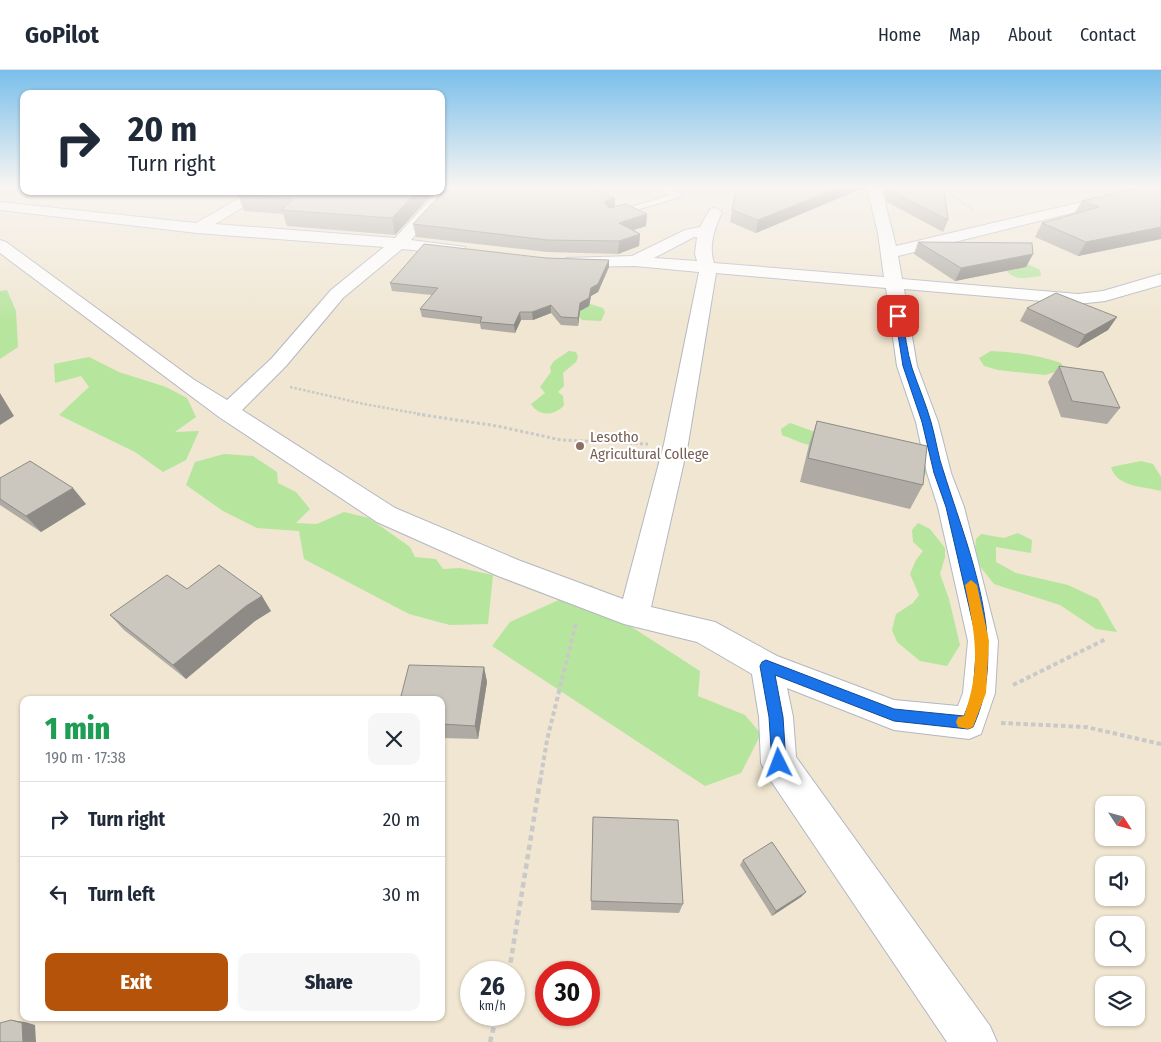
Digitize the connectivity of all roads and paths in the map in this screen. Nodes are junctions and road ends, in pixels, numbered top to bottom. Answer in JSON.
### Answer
{"nodes":[{"id":1,"x":251,"y":232,"type":"edge"},
{"id":2,"x":409,"y":232,"type":"edge"},
{"id":3,"x":695,"y":232,"type":"edge"},
{"id":4,"x":706,"y":232,"type":"edge"},
{"id":5,"x":886,"y":232,"type":"edge"},
{"id":6,"x":974,"y":232,"type":"edge"},
{"id":7,"x":400,"y":242,"type":"junction"},
{"id":8,"x":0,"y":245,"type":"edge"},
{"id":9,"x":477,"y":252,"type":"edge"},
{"id":10,"x":889,"y":253,"type":"junction"},
{"id":11,"x":552,"y":260,"type":"edge"},
{"id":12,"x":635,"y":261,"type":"junction"},
{"id":13,"x":708,"y":268,"type":"junction"},
{"id":14,"x":1161,"y":279,"type":"edge"},
{"id":15,"x":893,"y":282,"type":"junction"},
{"id":16,"x":261,"y":379,"type":"junction"},
{"id":17,"x":227,"y":412,"type":"junction"},
{"id":18,"x":676,"y":444,"type":"junction"},
{"id":19,"x":582,"y":596,"type":"junction"},
{"id":20,"x":634,"y":615,"type":"junction"},
{"id":21,"x":1106,"y":639,"type":"dead end"},
{"id":22,"x":766,"y":666,"type":"junction"},
{"id":23,"x":1009,"y":687,"type":"dead end"},
{"id":24,"x":968,"y":722,"type":"junction"},
{"id":25,"x":1161,"y":744,"type":"edge"},
{"id":26,"x":511,"y":961,"type":"edge"},
{"id":27,"x":494,"y":1026,"type":"edge"},
{"id":28,"x":490,"y":1042,"type":"edge"},
{"id":29,"x":974,"y":1042,"type":"edge"}],
"edges":[{"from":1,"to":7,"type":"street"},
{"from":2,"to":7,"type":"street"},
{"from":3,"to":12,"type":"street"},
{"from":4,"to":13,"type":"street"},
{"from":5,"to":10,"type":"street"},
{"from":6,"to":10,"type":"street"},
{"from":7,"to":9,"type":"street"},
{"from":7,"to":16,"type":"street"},
{"from":8,"to":17,"type":"street"},
{"from":10,"to":15,"type":"street"},
{"from":11,"to":12,"type":"street"},
{"from":12,"to":13,"type":"street"},
{"from":13,"to":15,"type":"street"},
{"from":13,"to":18,"type":"street"},
{"from":14,"to":15,"type":"street"},
{"from":15,"to":24,"type":"street"},
{"from":16,"to":17,"type":"street"},
{"from":16,"to":18,"type":"path"},
{"from":17,"to":19,"type":"street"},
{"from":18,"to":20,"type":"street"},
{"from":19,"to":20,"type":"street"},
{"from":19,"to":26,"type":"path"},
{"from":20,"to":22,"type":"street"},
{"from":21,"to":23,"type":"path"},
{"from":22,"to":24,"type":"street"},
{"from":22,"to":29,"type":"street"},
{"from":24,"to":25,"type":"path"},
{"from":27,"to":28,"type":"path"}]}
